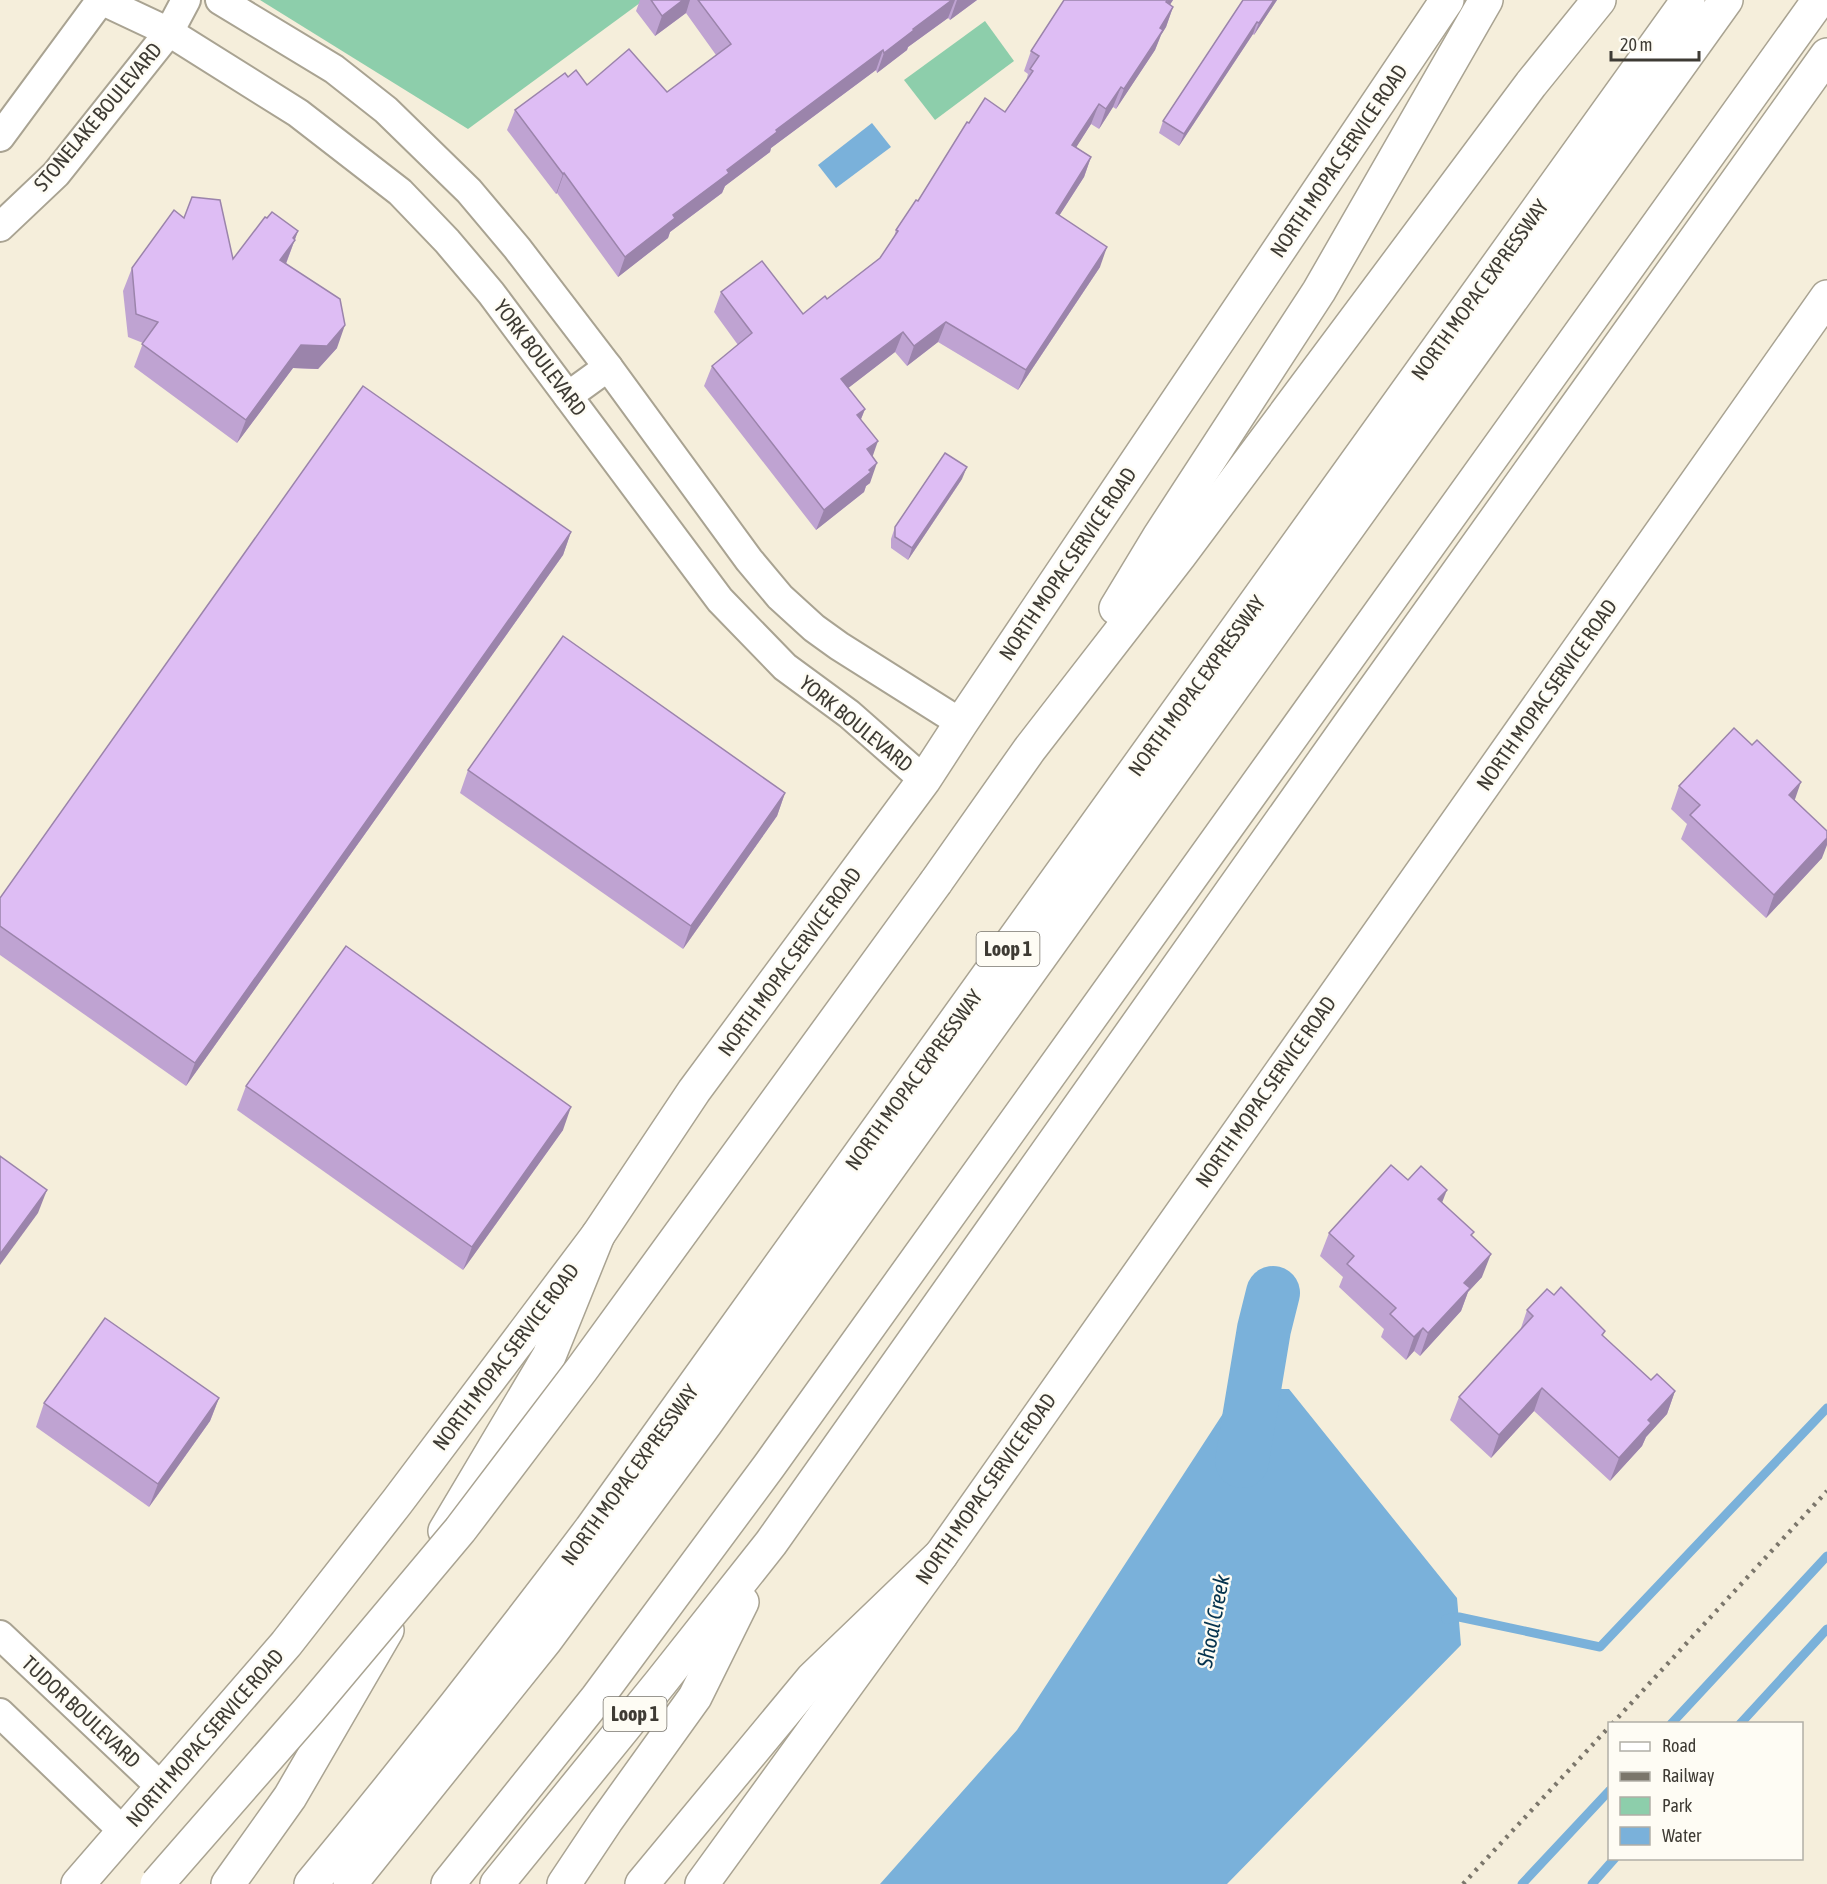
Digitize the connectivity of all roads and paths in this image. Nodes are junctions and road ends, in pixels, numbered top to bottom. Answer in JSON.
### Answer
{"nodes":[{"id":1,"x":101,"y":0,"type":"edge"},
{"id":2,"x":186,"y":0,"type":"edge"},
{"id":3,"x":220,"y":0,"type":"edge"},
{"id":4,"x":1447,"y":0,"type":"edge"},
{"id":5,"x":1486,"y":0,"type":"edge"},
{"id":6,"x":1599,"y":0,"type":"edge"},
{"id":7,"x":1688,"y":0,"type":"edge"},
{"id":8,"x":1726,"y":0,"type":"edge"},
{"id":9,"x":1820,"y":0,"type":"edge"},
{"id":10,"x":169,"y":32,"type":"junction"},
{"id":11,"x":1827,"y":55,"type":"edge"},
{"id":12,"x":0,"y":137,"type":"edge"},
{"id":13,"x":0,"y":227,"type":"edge"},
{"id":14,"x":1827,"y":297,"type":"edge"},
{"id":15,"x":608,"y":367,"type":"junction"},
{"id":16,"x":568,"y":396,"type":"junction"},
{"id":17,"x":961,"y":723,"type":"junction"},
{"id":18,"x":1029,"y":750,"type":"junction"},
{"id":19,"x":924,"y":780,"type":"junction"},
{"id":20,"x":598,"y":1235,"type":"junction"},
{"id":21,"x":771,"y":1543,"type":"junction"},
{"id":22,"x":941,"y":1555,"type":"junction"},
{"id":23,"x":0,"y":1635,"type":"edge"},
{"id":24,"x":0,"y":1713,"type":"edge"},
{"id":25,"x":162,"y":1788,"type":"junction"},
{"id":26,"x":124,"y":1832,"type":"junction"},
{"id":27,"x":78,"y":1884,"type":"edge"},
{"id":28,"x":157,"y":1884,"type":"edge"},
{"id":29,"x":228,"y":1884,"type":"edge"},
{"id":30,"x":311,"y":1884,"type":"edge"},
{"id":31,"x":350,"y":1884,"type":"edge"},
{"id":32,"x":448,"y":1884,"type":"edge"},
{"id":33,"x":497,"y":1884,"type":"edge"},
{"id":34,"x":564,"y":1884,"type":"edge"},
{"id":35,"x":642,"y":1884,"type":"edge"},
{"id":36,"x":702,"y":1884,"type":"edge"}],
"edges":[{"from":1,"to":10,"type":"street","name":"YORK BOULEVARD"},
{"from":1,"to":12,"type":"street"},
{"from":2,"to":10,"type":"street","name":"STONELAKE BOULEVARD"},
{"from":3,"to":15,"type":"street"},
{"from":4,"to":17,"type":"main road","name":"NORTH MOPAC SERVICE ROAD"},
{"from":5,"to":18,"type":"main road"},
{"from":6,"to":18,"type":"main road"},
{"from":7,"to":30,"type":"main road","name":"NORTH MOPAC EXPRESSWAY","number":"Loop 1"},
{"from":8,"to":31,"type":"main road"},
{"from":9,"to":32,"type":"main road"},
{"from":10,"to":13,"type":"street","name":"STONELAKE BOULEVARD"},
{"from":10,"to":16,"type":"street","name":"YORK BOULEVARD"},
{"from":11,"to":21,"type":"main road","number":"Loop 1"},
{"from":14,"to":22,"type":"main road","name":"NORTH MOPAC SERVICE ROAD"},
{"from":15,"to":16,"type":"street"},
{"from":15,"to":17,"type":"street"},
{"from":16,"to":19,"type":"street","name":"YORK BOULEVARD"},
{"from":17,"to":19,"type":"main road","name":"NORTH MOPAC SERVICE ROAD"},
{"from":18,"to":28,"type":"main road","bridge":true},
{"from":19,"to":20,"type":"main road","name":"NORTH MOPAC SERVICE ROAD"},
{"from":20,"to":25,"type":"main road","name":"NORTH MOPAC SERVICE ROAD"},
{"from":20,"to":29,"type":"main road"},
{"from":21,"to":33,"type":"main road","number":"Loop 1"},
{"from":21,"to":34,"type":"main road"},
{"from":22,"to":35,"type":"main road"},
{"from":22,"to":36,"type":"main road","name":"NORTH MOPAC SERVICE ROAD"},
{"from":23,"to":25,"type":"street","name":"TUDOR BOULEVARD"},
{"from":24,"to":26,"type":"street"},
{"from":25,"to":26,"type":"main road","name":"NORTH MOPAC SERVICE ROAD"},
{"from":26,"to":27,"type":"main road","name":"NORTH MOPAC SERVICE ROAD"}]}
